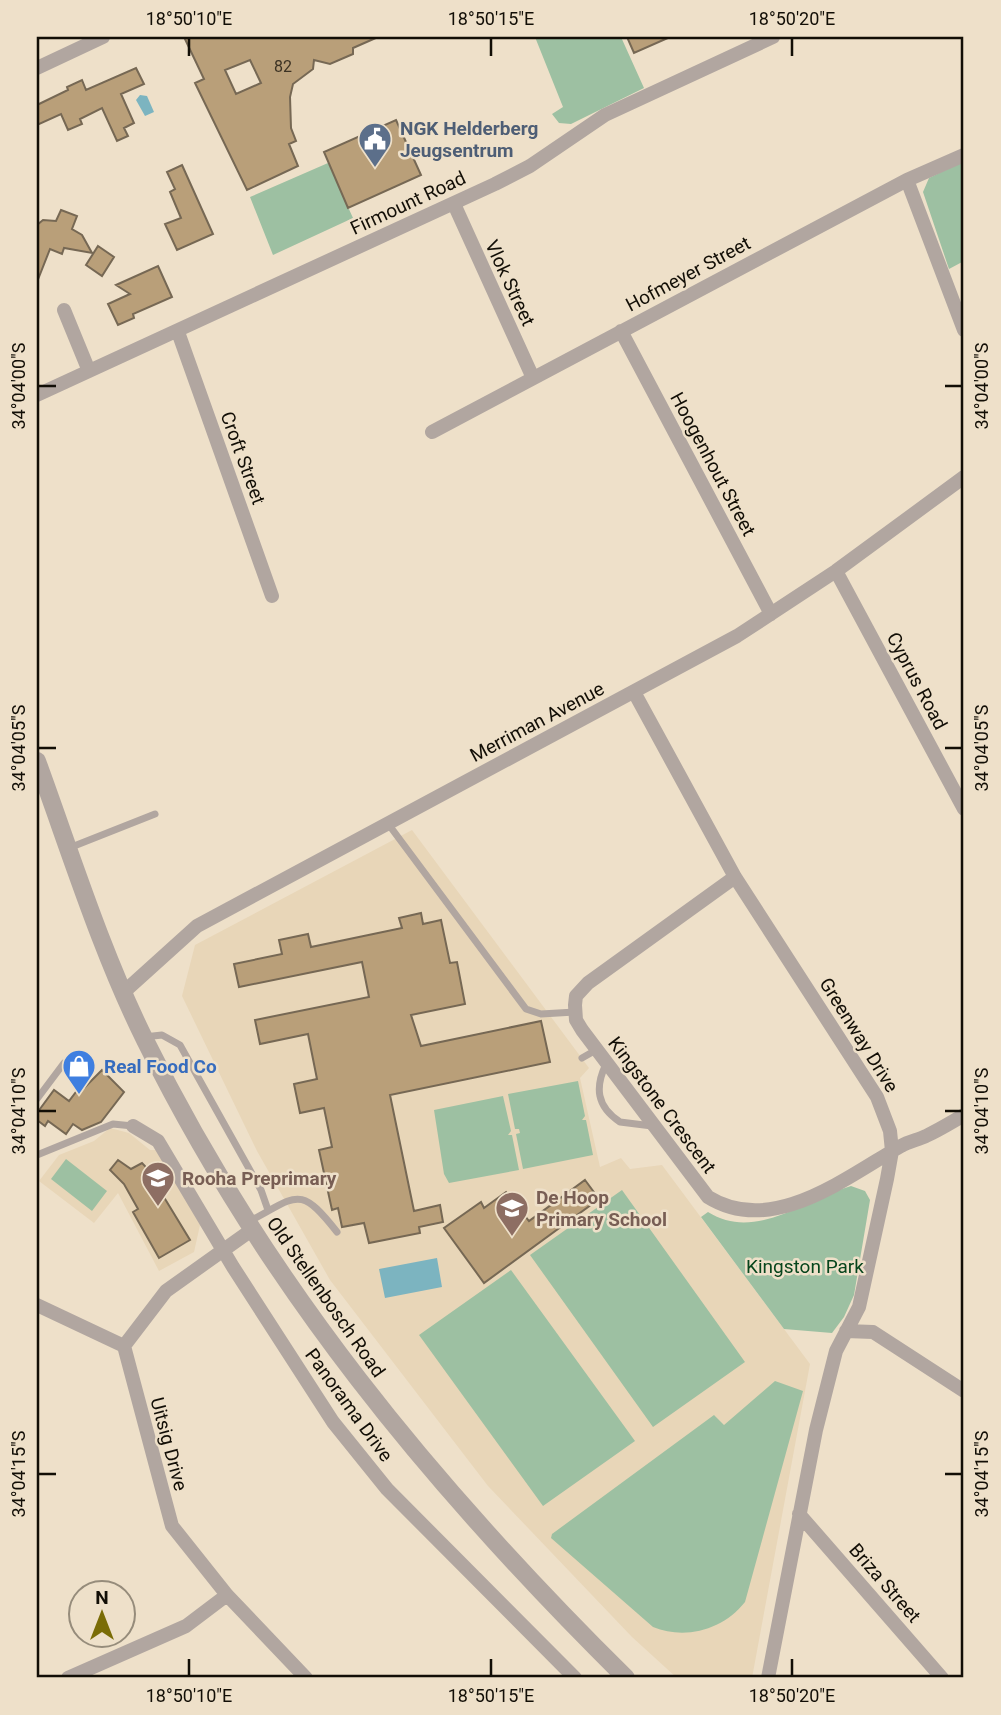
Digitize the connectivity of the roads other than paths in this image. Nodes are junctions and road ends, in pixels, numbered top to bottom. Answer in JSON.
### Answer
{"nodes":[{"id":1,"x":103,"y":37,"type":"edge"},
{"id":2,"x":773,"y":37,"type":"edge"},
{"id":3,"x":37,"y":68,"type":"edge"},
{"id":4,"x":964,"y":155,"type":"edge"},
{"id":5,"x":907,"y":180,"type":"junction"},
{"id":6,"x":454,"y":204,"type":"junction"},
{"id":7,"x":64,"y":310,"type":"dead end"},
{"id":8,"x":964,"y":330,"type":"edge"},
{"id":9,"x":621,"y":331,"type":"junction"},
{"id":10,"x":178,"y":332,"type":"junction"},
{"id":11,"x":89,"y":371,"type":"junction"},
{"id":12,"x":533,"y":378,"type":"junction"},
{"id":13,"x":37,"y":395,"type":"edge"},
{"id":14,"x":432,"y":432,"type":"dead end"},
{"id":15,"x":964,"y":477,"type":"edge"},
{"id":16,"x":836,"y":571,"type":"junction"},
{"id":17,"x":272,"y":596,"type":"dead end"},
{"id":18,"x":771,"y":614,"type":"junction"},
{"id":19,"x":635,"y":692,"type":"junction"},
{"id":20,"x":37,"y":761,"type":"edge"},
{"id":21,"x":964,"y":809,"type":"edge"},
{"id":22,"x":155,"y":814,"type":"dead end"},
{"id":23,"x":388,"y":825,"type":"junction"},
{"id":24,"x":69,"y":848,"type":"junction"},
{"id":25,"x":735,"y":877,"type":"junction"},
{"id":26,"x":125,"y":991,"type":"junction"},
{"id":27,"x":575,"y":1012,"type":"junction"},
{"id":28,"x":144,"y":1037,"type":"junction"},
{"id":29,"x":596,"y":1050,"type":"junction"},
{"id":30,"x":582,"y":1058,"type":"dead end"},
{"id":31,"x":64,"y":1063,"type":"dead end"},
{"id":32,"x":607,"y":1064,"type":"junction"},
{"id":33,"x":37,"y":1099,"type":"edge"},
{"id":34,"x":964,"y":1115,"type":"edge"},
{"id":35,"x":133,"y":1126,"type":"joint"},
{"id":36,"x":653,"y":1126,"type":"junction"},
{"id":37,"x":892,"y":1151,"type":"junction"},
{"id":38,"x":37,"y":1155,"type":"edge"},
{"id":39,"x":268,"y":1210,"type":"junction"},
{"id":40,"x":250,"y":1226,"type":"junction"},
{"id":41,"x":337,"y":1232,"type":"dead end"},
{"id":42,"x":223,"y":1250,"type":"junction"},
{"id":43,"x":37,"y":1304,"type":"edge"},
{"id":44,"x":846,"y":1331,"type":"junction"},
{"id":45,"x":124,"y":1346,"type":"junction"},
{"id":46,"x":964,"y":1391,"type":"edge"},
{"id":47,"x":799,"y":1514,"type":"junction"},
{"id":48,"x":227,"y":1595,"type":"junction"},
{"id":49,"x":68,"y":1678,"type":"edge"},
{"id":50,"x":306,"y":1678,"type":"edge"},
{"id":51,"x":575,"y":1678,"type":"edge"},
{"id":52,"x":626,"y":1678,"type":"edge"},
{"id":53,"x":768,"y":1678,"type":"edge"},
{"id":54,"x":942,"y":1678,"type":"edge"}],
"edges":[{"from":1,"to":3,"type":"street"},
{"from":2,"to":6,"type":"street","name":"Firmount Road"},
{"from":4,"to":5,"type":"street","name":"Hofmeyer Street"},
{"from":5,"to":8,"type":"street"},
{"from":5,"to":9,"type":"street","name":"Hofmeyer Street"},
{"from":6,"to":10,"type":"street","name":"Firmount Road"},
{"from":6,"to":12,"type":"street","name":"Vlok Street"},
{"from":7,"to":11,"type":"street"},
{"from":9,"to":12,"type":"street","name":"Hofmeyer Street"},
{"from":9,"to":18,"type":"street","name":"Hoogenhout Street"},
{"from":10,"to":11,"type":"street","name":"Firmount Road"},
{"from":10,"to":17,"type":"street","name":"Croft Street"},
{"from":11,"to":13,"type":"street","name":"Firmount Road"},
{"from":12,"to":14,"type":"street","name":"Hofmeyer Street"},
{"from":15,"to":16,"type":"street","name":"Merriman Avenue"},
{"from":16,"to":18,"type":"street","name":"Merriman Avenue"},
{"from":16,"to":21,"type":"street","name":"Cyprus Road"},
{"from":18,"to":19,"type":"street","name":"Merriman Avenue"},
{"from":19,"to":23,"type":"street","name":"Merriman Avenue"},
{"from":19,"to":25,"type":"street","name":"Greenway Drive"},
{"from":20,"to":24,"type":"street","name":"Old Stellenbosch Road"},
{"from":22,"to":24,"type":"lane"},
{"from":23,"to":26,"type":"street","name":"Merriman Avenue"},
{"from":23,"to":27,"type":"lane"},
{"from":24,"to":26,"type":"street","name":"Old Stellenbosch Road"},
{"from":25,"to":27,"type":"street"},
{"from":25,"to":37,"type":"street","name":"Greenway Drive"},
{"from":26,"to":28,"type":"street","name":"Old Stellenbosch Road"},
{"from":27,"to":29,"type":"street","name":"Kingstone Crescent"},
{"from":28,"to":39,"type":"lane"},
{"from":28,"to":40,"type":"street","name":"Old Stellenbosch Road"},
{"from":29,"to":30,"type":"lane"},
{"from":29,"to":32,"type":"street","name":"Kingstone Crescent"},
{"from":31,"to":33,"type":"lane"},
{"from":32,"to":36,"type":"street","name":"Kingstone Crescent"},
{"from":32,"to":36,"type":"lane"},
{"from":34,"to":37,"type":"street","name":"Kingstone Crescent"},
{"from":35,"to":38,"type":"lane"},
{"from":35,"to":42,"type":"street","name":"Panorama Drive"},
{"from":36,"to":37,"type":"street","name":"Kingstone Crescent"},
{"from":37,"to":44,"type":"street","name":"Greenway Drive"},
{"from":39,"to":40,"type":"lane"},
{"from":39,"to":41,"type":"lane"},
{"from":40,"to":42,"type":"street"},
{"from":40,"to":52,"type":"street","name":"Old Stellenbosch Road"},
{"from":42,"to":45,"type":"street"},
{"from":42,"to":51,"type":"street","name":"Panorama Drive"},
{"from":43,"to":45,"type":"street"},
{"from":44,"to":46,"type":"street"},
{"from":44,"to":47,"type":"street","name":"Greenway Drive"},
{"from":45,"to":48,"type":"street","name":"Uitsig Drive"},
{"from":47,"to":53,"type":"street","name":"Greenway Drive"},
{"from":47,"to":54,"type":"street","name":"Briza Street"},
{"from":48,"to":49,"type":"street"},
{"from":48,"to":50,"type":"street","name":"Uitsig Drive"}]}
